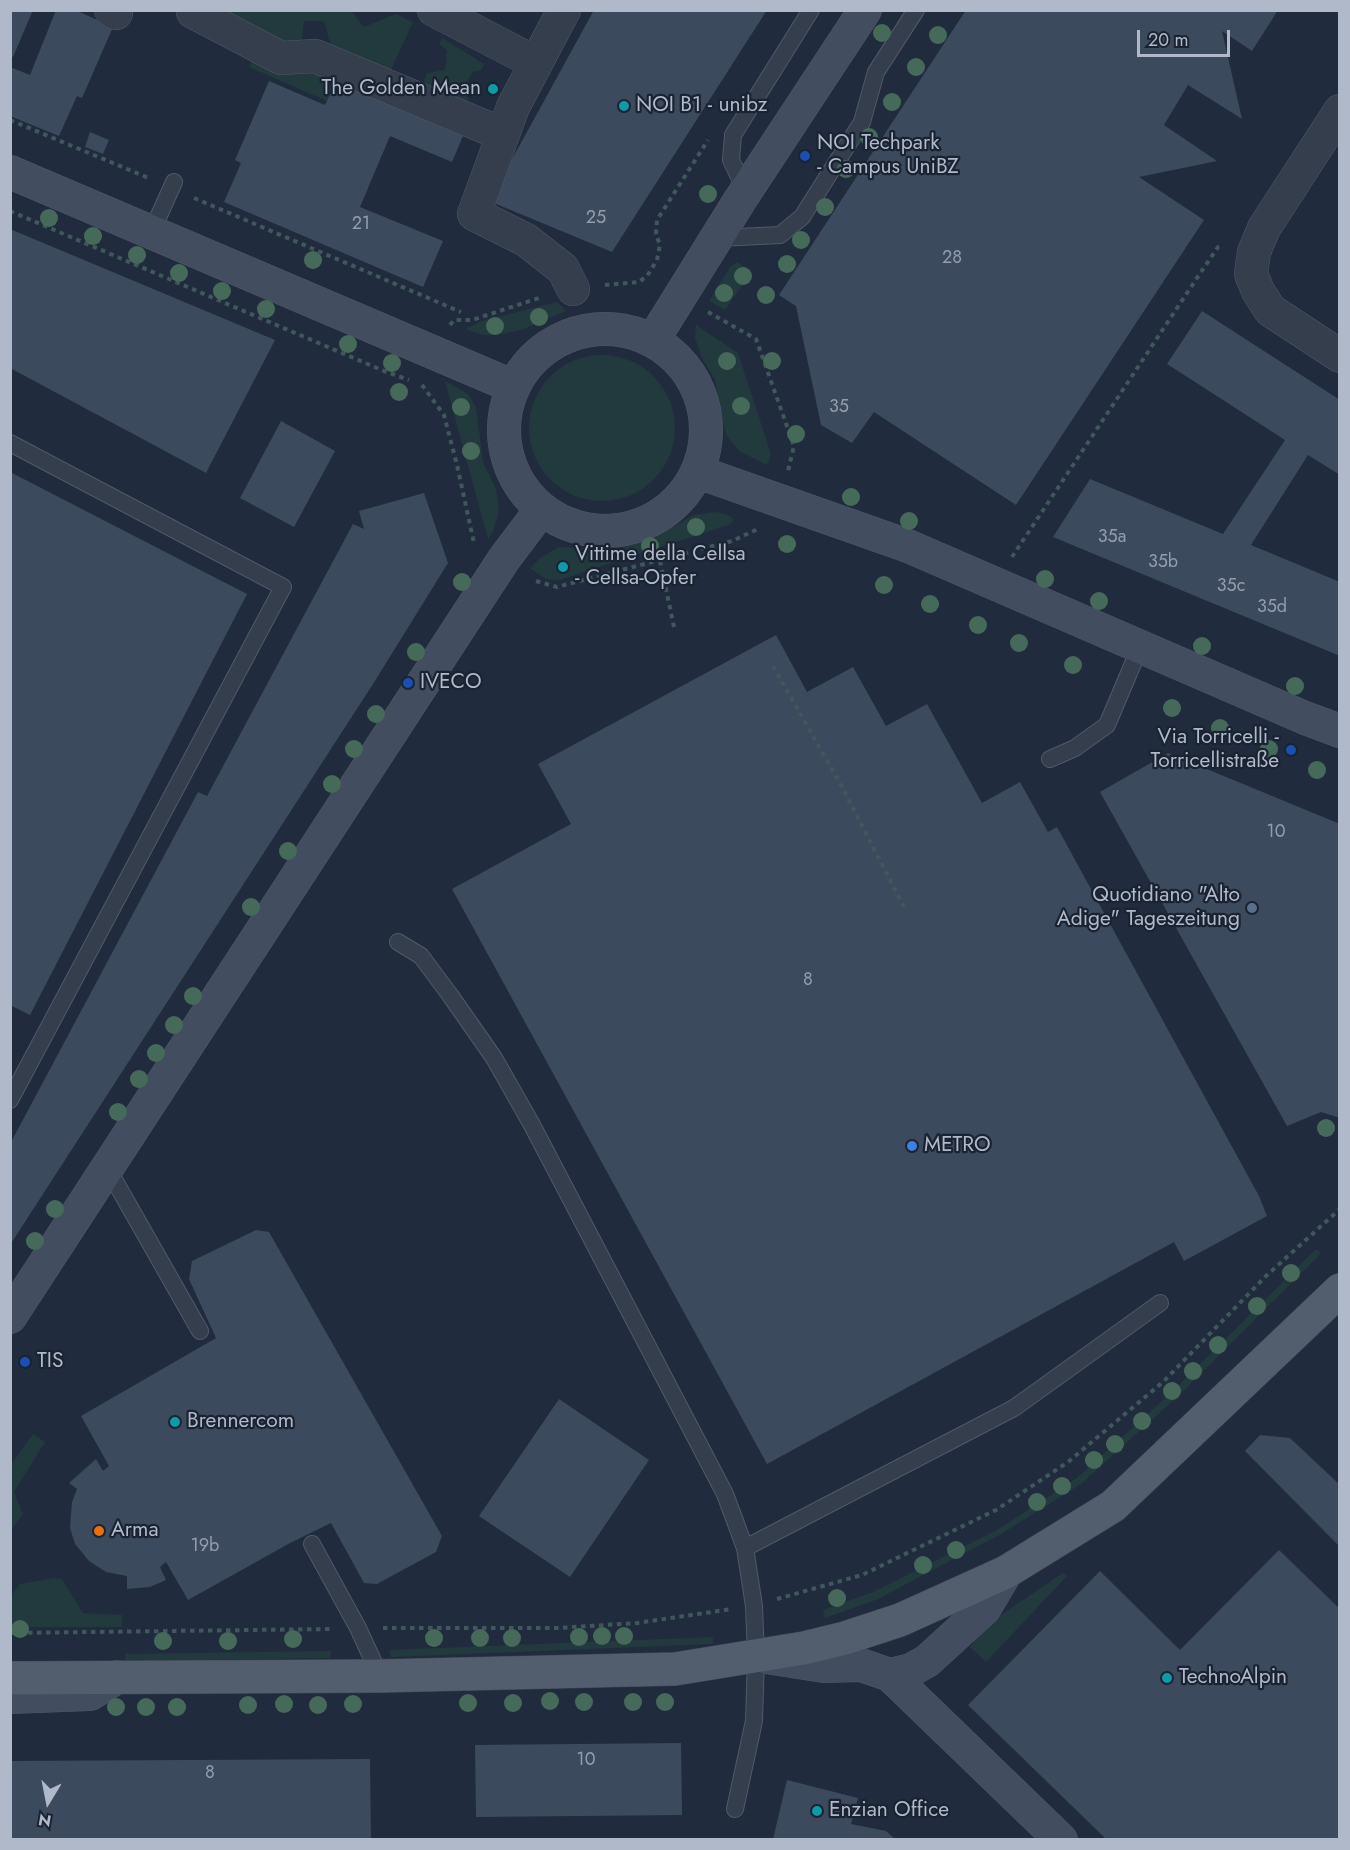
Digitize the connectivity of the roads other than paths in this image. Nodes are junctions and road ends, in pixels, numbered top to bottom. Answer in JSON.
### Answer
{"nodes":[{"id":1,"x":194,"y":10,"type":"edge"},
{"id":2,"x":434,"y":10,"type":"edge"},
{"id":3,"x":564,"y":10,"type":"edge"},
{"id":4,"x":811,"y":10,"type":"edge"},
{"id":5,"x":865,"y":10,"type":"edge"},
{"id":6,"x":916,"y":10,"type":"edge"},
{"id":7,"x":536,"y":63,"type":"junction"},
{"id":8,"x":1340,"y":111,"type":"edge"},
{"id":9,"x":502,"y":134,"type":"junction"},
{"id":10,"x":10,"y":172,"type":"edge"},
{"id":11,"x":172,"y":185,"type":"road end"},
{"id":12,"x":740,"y":200,"type":"junction"},
{"id":13,"x":152,"y":231,"type":"junction"},
{"id":14,"x":718,"y":238,"type":"junction"},
{"id":15,"x":573,"y":289,"type":"dead end"},
{"id":16,"x":653,"y":340,"type":"junction"},
{"id":17,"x":1340,"y":356,"type":"edge"},
{"id":18,"x":512,"y":386,"type":"junction"},
{"id":19,"x":10,"y":443,"type":"edge"},
{"id":20,"x":698,"y":472,"type":"junction"},
{"id":21,"x":541,"y":510,"type":"junction"},
{"id":22,"x":1140,"y":647,"type":"junction"},
{"id":23,"x":1305,"y":718,"type":"junction"},
{"id":24,"x":1340,"y":731,"type":"edge"},
{"id":25,"x":1340,"y":737,"type":"edge"},
{"id":26,"x":1340,"y":744,"type":"edge"},
{"id":27,"x":1050,"y":759,"type":"dead end"},
{"id":28,"x":398,"y":942,"type":"dead end"},
{"id":29,"x":10,"y":1100,"type":"edge"},
{"id":30,"x":108,"y":1169,"type":"junction"},
{"id":31,"x":1340,"y":1290,"type":"edge"},
{"id":32,"x":1160,"y":1303,"type":"dead end"},
{"id":33,"x":10,"y":1317,"type":"edge"},
{"id":34,"x":200,"y":1331,"type":"dead end"},
{"id":35,"x":312,"y":1544,"type":"dead end"},
{"id":36,"x":745,"y":1548,"type":"junction"},
{"id":37,"x":1006,"y":1572,"type":"junction"},
{"id":38,"x":756,"y":1656,"type":"junction"},
{"id":39,"x":890,"y":1675,"type":"junction"},
{"id":40,"x":380,"y":1676,"type":"junction"},
{"id":41,"x":117,"y":1677,"type":"junction"},
{"id":42,"x":10,"y":1678,"type":"edge"},
{"id":43,"x":10,"y":1697,"type":"edge"},
{"id":44,"x":735,"y":1809,"type":"dead end"},
{"id":45,"x":1061,"y":1839,"type":"edge"}],
"edges":[{"from":1,"to":9,"type":"street"},
{"from":2,"to":7,"type":"street"},
{"from":3,"to":7,"type":"street"},
{"from":4,"to":12,"type":"lane"},
{"from":5,"to":12,"type":"main road"},
{"from":6,"to":14,"type":"lane"},
{"from":7,"to":9,"type":"street"},
{"from":8,"to":17,"type":"street"},
{"from":9,"to":15,"type":"street"},
{"from":10,"to":13,"type":"main road"},
{"from":11,"to":13,"type":"lane"},
{"from":12,"to":14,"type":"main road"},
{"from":13,"to":18,"type":"main road"},
{"from":14,"to":16,"type":"main road"},
{"from":16,"to":18,"type":"main road"},
{"from":16,"to":20,"type":"main road"},
{"from":18,"to":21,"type":"main road"},
{"from":19,"to":29,"type":"lane"},
{"from":20,"to":21,"type":"main road"},
{"from":20,"to":22,"type":"main road"},
{"from":21,"to":30,"type":"main road"},
{"from":22,"to":23,"type":"main road"},
{"from":22,"to":27,"type":"lane"},
{"from":23,"to":24,"type":"main road"},
{"from":23,"to":25,"type":"main road"},
{"from":23,"to":26,"type":"main road"},
{"from":28,"to":36,"type":"lane"},
{"from":30,"to":33,"type":"main road"},
{"from":30,"to":34,"type":"lane"},
{"from":31,"to":37,"type":"main road"},
{"from":32,"to":36,"type":"lane"},
{"from":35,"to":40,"type":"lane"},
{"from":36,"to":38,"type":"lane"},
{"from":37,"to":38,"type":"main road"},
{"from":37,"to":39,"type":"main road"},
{"from":38,"to":39,"type":"main road"},
{"from":38,"to":40,"type":"main road"},
{"from":38,"to":44,"type":"lane"},
{"from":39,"to":45,"type":"main road"},
{"from":40,"to":41,"type":"main road"},
{"from":41,"to":42,"type":"main road"},
{"from":41,"to":43,"type":"main road"}]}
